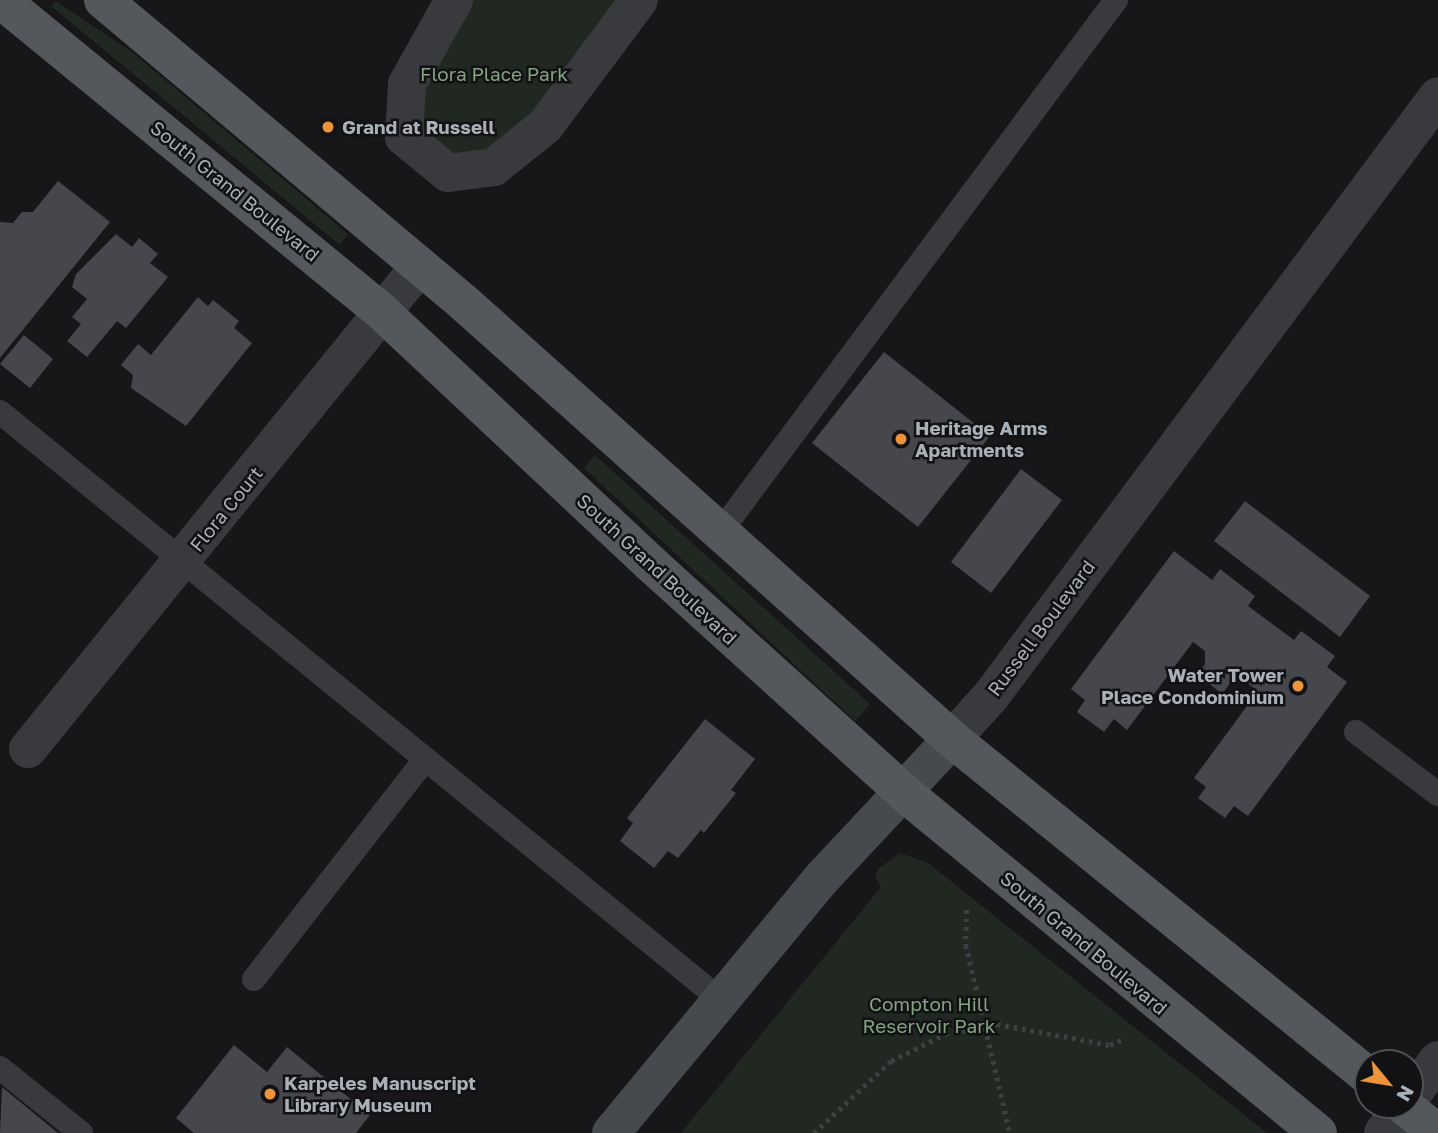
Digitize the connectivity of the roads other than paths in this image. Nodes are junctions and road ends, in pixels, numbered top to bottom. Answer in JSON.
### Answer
{"nodes":[{"id":1,"x":1,"y":0,"type":"edge"},
{"id":2,"x":103,"y":0,"type":"edge"},
{"id":3,"x":454,"y":0,"type":"edge"},
{"id":4,"x":639,"y":0,"type":"edge"},
{"id":5,"x":1116,"y":0,"type":"edge"},
{"id":6,"x":1438,"y":96,"type":"edge"},
{"id":7,"x":420,"y":266,"type":"junction"},
{"id":8,"x":383,"y":313,"type":"junction"},
{"id":9,"x":0,"y":412,"type":"edge"},
{"id":10,"x":718,"y":535,"type":"junction"},
{"id":11,"x":184,"y":561,"type":"junction"},
{"id":12,"x":1356,"y":732,"type":"dead end"},
{"id":13,"x":952,"y":739,"type":"junction"},
{"id":14,"x":28,"y":749,"type":"dead end"},
{"id":15,"x":425,"y":759,"type":"junction"},
{"id":16,"x":903,"y":792,"type":"junction"},
{"id":17,"x":1438,"y":794,"type":"edge"},
{"id":18,"x":254,"y":979,"type":"dead end"},
{"id":19,"x":721,"y":1000,"type":"junction"},
{"id":20,"x":1438,"y":1060,"type":"edge"},
{"id":21,"x":1354,"y":1065,"type":"edge"},
{"id":22,"x":0,"y":1068,"type":"edge"},
{"id":23,"x":1424,"y":1078,"type":"edge"},
{"id":24,"x":1421,"y":1119,"type":"edge"},
{"id":25,"x":81,"y":1133,"type":"edge"},
{"id":26,"x":611,"y":1133,"type":"edge"},
{"id":27,"x":1318,"y":1133,"type":"edge"},
{"id":28,"x":1438,"y":1133,"type":"edge"}],
"edges":[{"from":1,"to":8,"type":"main road","name":"South Grand Boulevard"},
{"from":2,"to":7,"type":"main road"},
{"from":3,"to":4,"type":"street"},
{"from":5,"to":10,"type":"lane"},
{"from":6,"to":13,"type":"street","name":"Russell Boulevard"},
{"from":7,"to":8,"type":"street","name":"Flora Court"},
{"from":7,"to":10,"type":"main road"},
{"from":8,"to":11,"type":"street","name":"Flora Court"},
{"from":8,"to":16,"type":"main road","name":"South Grand Boulevard"},
{"from":9,"to":11,"type":"lane"},
{"from":10,"to":13,"type":"main road"},
{"from":11,"to":14,"type":"street","name":"Flora Court"},
{"from":11,"to":15,"type":"lane"},
{"from":12,"to":17,"type":"lane"},
{"from":13,"to":16,"type":"main road","name":"Russell Boulevard"},
{"from":13,"to":21,"type":"main road"},
{"from":15,"to":18,"type":"lane"},
{"from":15,"to":19,"type":"lane"},
{"from":16,"to":19,"type":"main road","name":"Russell Boulevard"},
{"from":16,"to":27,"type":"main road","name":"South Grand Boulevard"},
{"from":19,"to":26,"type":"main road","name":"Russell Boulevard"},
{"from":20,"to":23,"type":"street"},
{"from":22,"to":25,"type":"lane"},
{"from":24,"to":28,"type":"main road"}]}
